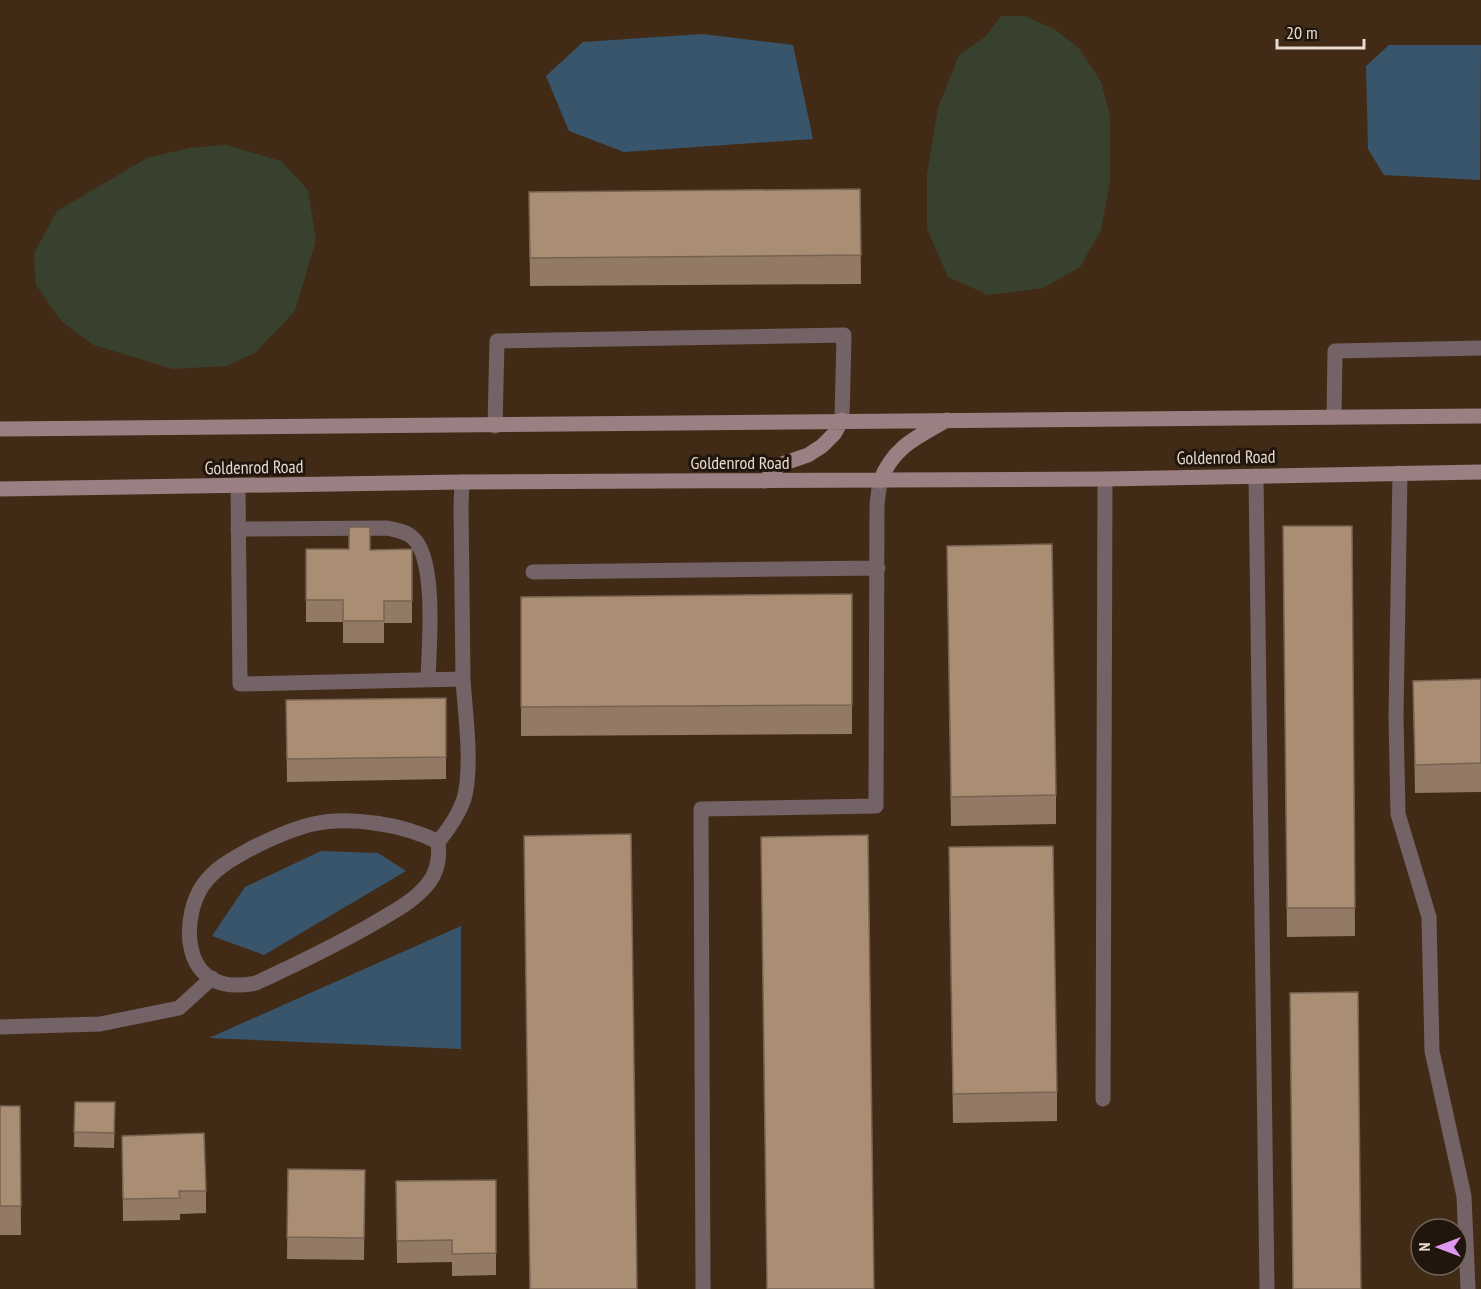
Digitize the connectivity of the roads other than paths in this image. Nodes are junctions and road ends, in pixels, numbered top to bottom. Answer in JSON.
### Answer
{"nodes":[{"id":1,"x":1481,"y":348,"type":"edge"},
{"id":2,"x":1481,"y":416,"type":"edge"},
{"id":3,"x":1334,"y":417,"type":"junction"},
{"id":4,"x":842,"y":420,"type":"junction"},
{"id":5,"x":947,"y":420,"type":"junction"},
{"id":6,"x":495,"y":426,"type":"junction"},
{"id":7,"x":0,"y":429,"type":"edge"},
{"id":8,"x":1481,"y":472,"type":"edge"},
{"id":9,"x":1400,"y":474,"type":"junction"},
{"id":10,"x":1256,"y":476,"type":"junction"},
{"id":11,"x":1105,"y":479,"type":"junction"},
{"id":12,"x":765,"y":481,"type":"junction"},
{"id":13,"x":880,"y":481,"type":"junction"},
{"id":14,"x":462,"y":482,"type":"junction"},
{"id":15,"x":238,"y":487,"type":"junction"},
{"id":16,"x":0,"y":489,"type":"edge"},
{"id":17,"x":238,"y":529,"type":"junction"},
{"id":18,"x":878,"y":568,"type":"junction"},
{"id":19,"x":533,"y":572,"type":"dead end"},
{"id":20,"x":464,"y":679,"type":"junction"},
{"id":21,"x":428,"y":680,"type":"junction"},
{"id":22,"x":438,"y":842,"type":"junction"},
{"id":23,"x":212,"y":978,"type":"junction"},
{"id":24,"x":0,"y":1027,"type":"edge"},
{"id":25,"x":1103,"y":1099,"type":"dead end"},
{"id":26,"x":703,"y":1289,"type":"edge"},
{"id":27,"x":1267,"y":1289,"type":"edge"},
{"id":28,"x":1468,"y":1289,"type":"edge"}],
"edges":[{"from":1,"to":3,"type":"lane"},
{"from":2,"to":3,"type":"main road"},
{"from":3,"to":5,"type":"main road"},
{"from":4,"to":5,"type":"main road"},
{"from":4,"to":6,"type":"main road"},
{"from":4,"to":6,"type":"lane"},
{"from":4,"to":12,"type":"main road"},
{"from":5,"to":13,"type":"main road"},
{"from":6,"to":7,"type":"main road"},
{"from":8,"to":9,"type":"main road","name":"Goldenrod Road"},
{"from":9,"to":10,"type":"main road","name":"Goldenrod Road"},
{"from":9,"to":28,"type":"lane"},
{"from":10,"to":11,"type":"main road","name":"Goldenrod Road"},
{"from":10,"to":27,"type":"lane"},
{"from":11,"to":13,"type":"main road","name":"Goldenrod Road"},
{"from":11,"to":25,"type":"lane"},
{"from":12,"to":13,"type":"main road","name":"Goldenrod Road"},
{"from":12,"to":14,"type":"main road","name":"Goldenrod Road"},
{"from":13,"to":18,"type":"lane"},
{"from":14,"to":15,"type":"main road","name":"Goldenrod Road"},
{"from":14,"to":20,"type":"lane"},
{"from":15,"to":16,"type":"main road","name":"Goldenrod Road"},
{"from":15,"to":17,"type":"lane"},
{"from":17,"to":21,"type":"lane"},
{"from":17,"to":21,"type":"lane"},
{"from":18,"to":19,"type":"lane"},
{"from":18,"to":26,"type":"lane"},
{"from":20,"to":21,"type":"lane"},
{"from":20,"to":22,"type":"lane"},
{"from":22,"to":23,"type":"lane"},
{"from":22,"to":23,"type":"lane"},
{"from":23,"to":24,"type":"lane"}]}
